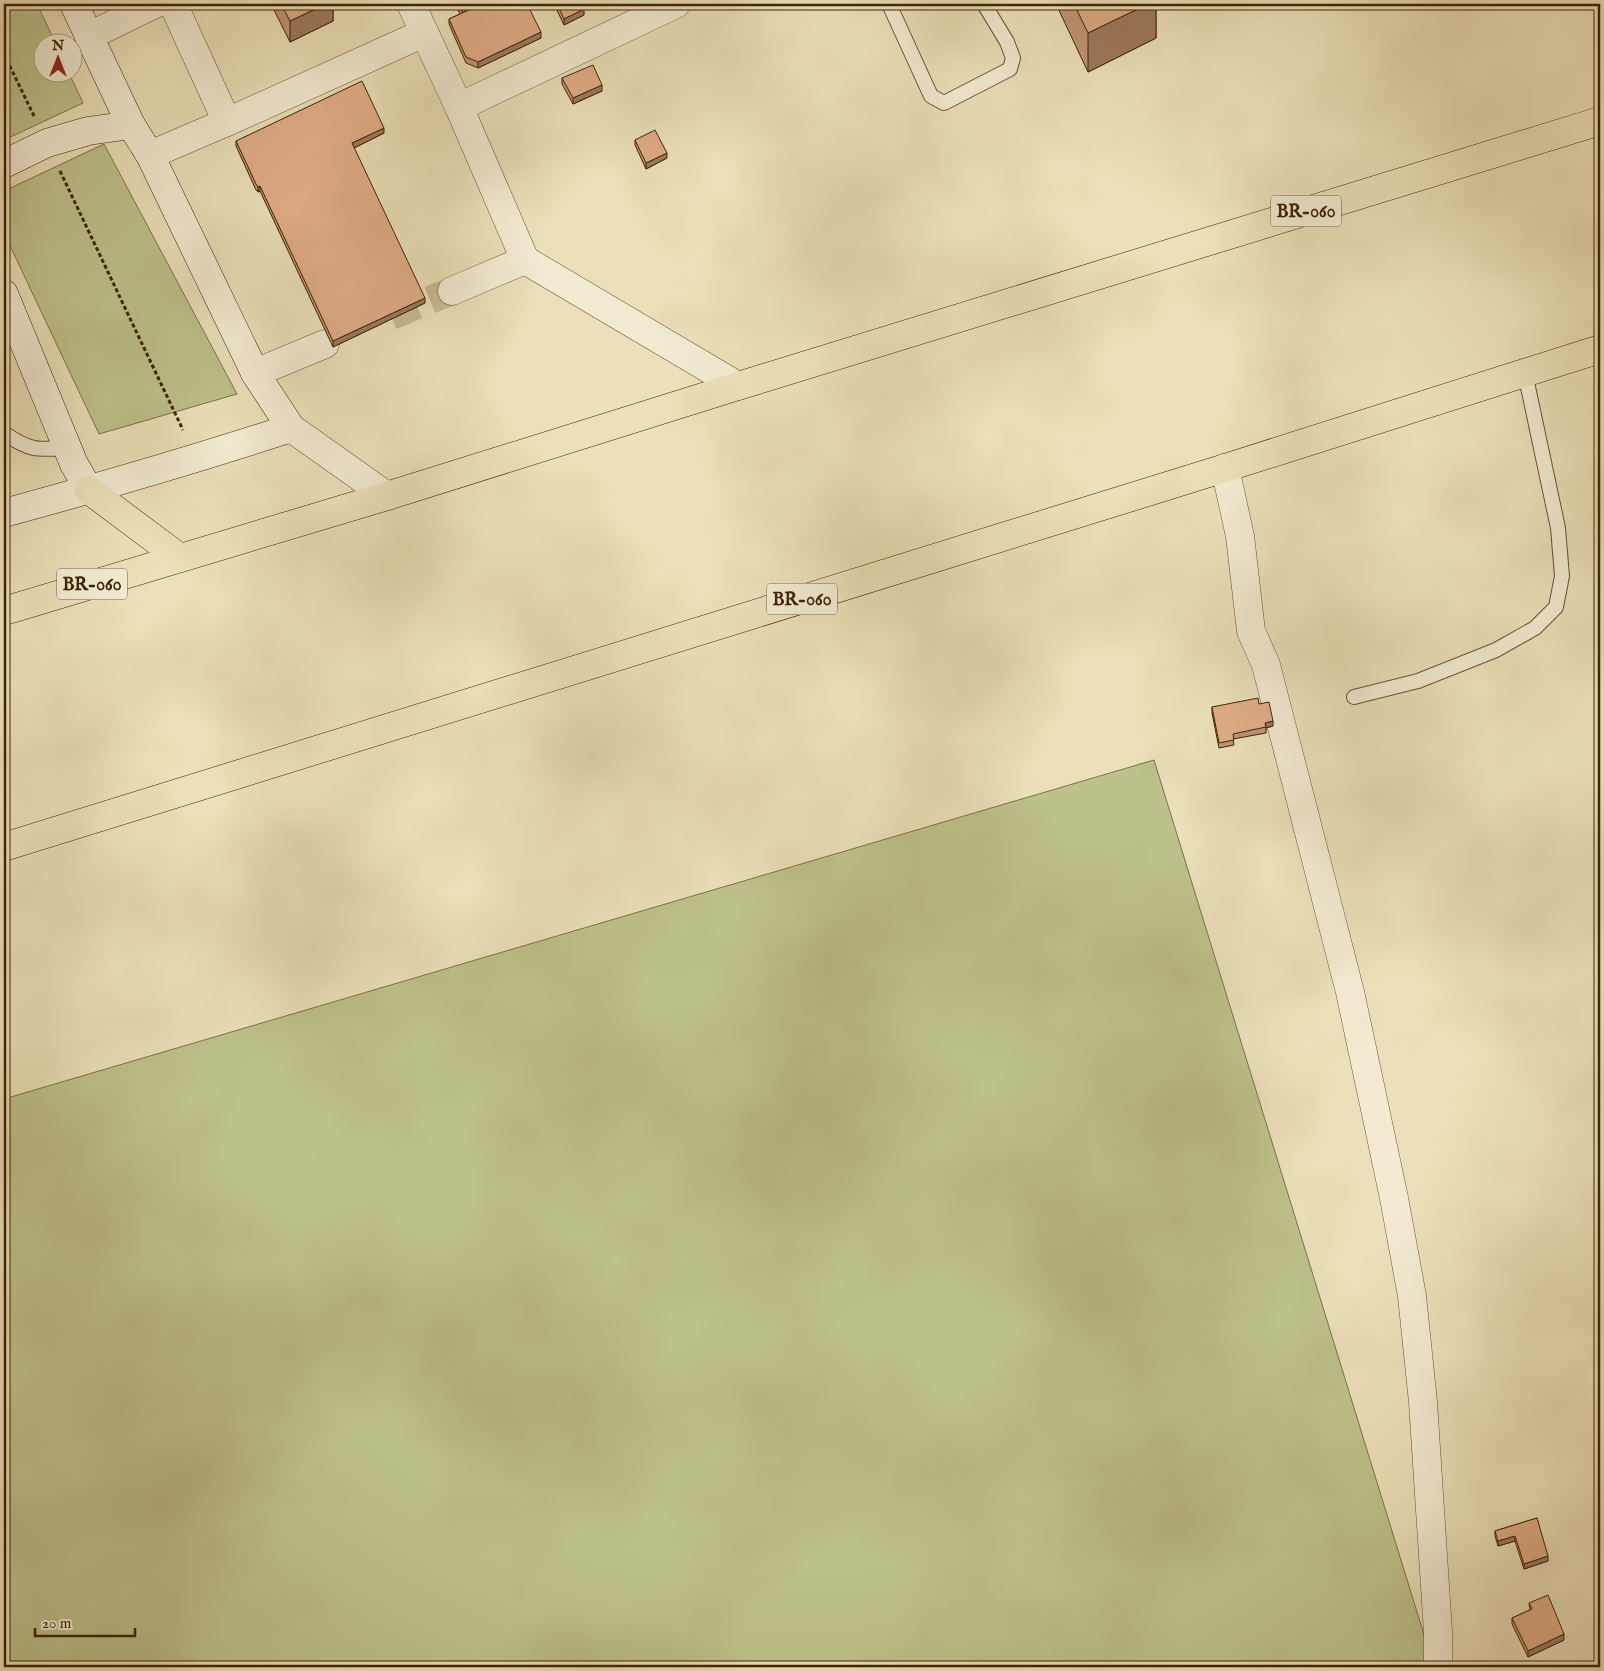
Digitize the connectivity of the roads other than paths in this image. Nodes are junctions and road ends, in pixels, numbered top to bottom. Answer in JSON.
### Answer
{"nodes":[{"id":1,"x":74,"y":4,"type":"edge"},
{"id":2,"x":156,"y":4,"type":"edge"},
{"id":3,"x":172,"y":4,"type":"edge"},
{"id":4,"x":411,"y":4,"type":"edge"},
{"id":5,"x":676,"y":4,"type":"edge"},
{"id":6,"x":889,"y":4,"type":"edge"},
{"id":7,"x":984,"y":4,"type":"edge"},
{"id":8,"x":424,"y":33,"type":"junction"},
{"id":9,"x":89,"y":36,"type":"junction"},
{"id":10,"x":459,"y":107,"type":"junction"},
{"id":11,"x":1600,"y":121,"type":"edge"},
{"id":12,"x":227,"y":122,"type":"junction"},
{"id":13,"x":131,"y":124,"type":"junction"},
{"id":14,"x":150,"y":155,"type":"junction"},
{"id":15,"x":4,"y":164,"type":"edge"},
{"id":16,"x":524,"y":260,"type":"junction"},
{"id":17,"x":452,"y":291,"type":"tunnel mouth"},
{"id":18,"x":5,"y":300,"type":"edge"},
{"id":19,"x":325,"y":344,"type":"dead end"},
{"id":20,"x":1600,"y":349,"type":"edge"},
{"id":21,"x":255,"y":373,"type":"junction"},
{"id":22,"x":1525,"y":373,"type":"junction"},
{"id":23,"x":738,"y":386,"type":"junction"},
{"id":24,"x":291,"y":428,"type":"junction"},
{"id":25,"x":4,"y":433,"type":"edge"},
{"id":26,"x":68,"y":448,"type":"junction"},
{"id":27,"x":1224,"y":468,"type":"junction"},
{"id":28,"x":89,"y":490,"type":"junction"},
{"id":29,"x":387,"y":496,"type":"junction"},
{"id":30,"x":4,"y":513,"type":"edge"},
{"id":31,"x":180,"y":558,"type":"junction"},
{"id":32,"x":4,"y":611,"type":"edge"},
{"id":33,"x":1354,"y":697,"type":"dead end"},
{"id":34,"x":4,"y":847,"type":"edge"},
{"id":35,"x":1438,"y":1667,"type":"edge"}],
"edges":[{"from":1,"to":9,"type":"street"},
{"from":2,"to":9,"type":"street"},
{"from":3,"to":12,"type":"street"},
{"from":4,"to":8,"type":"street"},
{"from":5,"to":10,"type":"street"},
{"from":6,"to":7,"type":"lane"},
{"from":8,"to":10,"type":"street"},
{"from":8,"to":12,"type":"street"},
{"from":9,"to":13,"type":"street"},
{"from":10,"to":16,"type":"street"},
{"from":11,"to":23,"type":"highway","number":"BR-060"},
{"from":12,"to":14,"type":"street"},
{"from":13,"to":14,"type":"street"},
{"from":13,"to":15,"type":"street"},
{"from":14,"to":21,"type":"street"},
{"from":16,"to":17,"type":"street"},
{"from":16,"to":23,"type":"street"},
{"from":18,"to":26,"type":"street"},
{"from":19,"to":21,"type":"street"},
{"from":20,"to":22,"type":"highway","number":"BR-060"},
{"from":21,"to":24,"type":"street"},
{"from":22,"to":27,"type":"highway","number":"BR-060"},
{"from":22,"to":33,"type":"lane"},
{"from":23,"to":29,"type":"highway","number":"BR-060"},
{"from":24,"to":28,"type":"street"},
{"from":24,"to":29,"type":"street"},
{"from":25,"to":26,"type":"lane"},
{"from":26,"to":28,"type":"street"},
{"from":27,"to":34,"type":"highway","number":"BR-060"},
{"from":27,"to":35,"type":"street"},
{"from":28,"to":30,"type":"street"},
{"from":28,"to":31,"type":"highway"},
{"from":29,"to":31,"type":"highway","number":"BR-060"},
{"from":31,"to":32,"type":"highway","number":"BR-060"}]}
